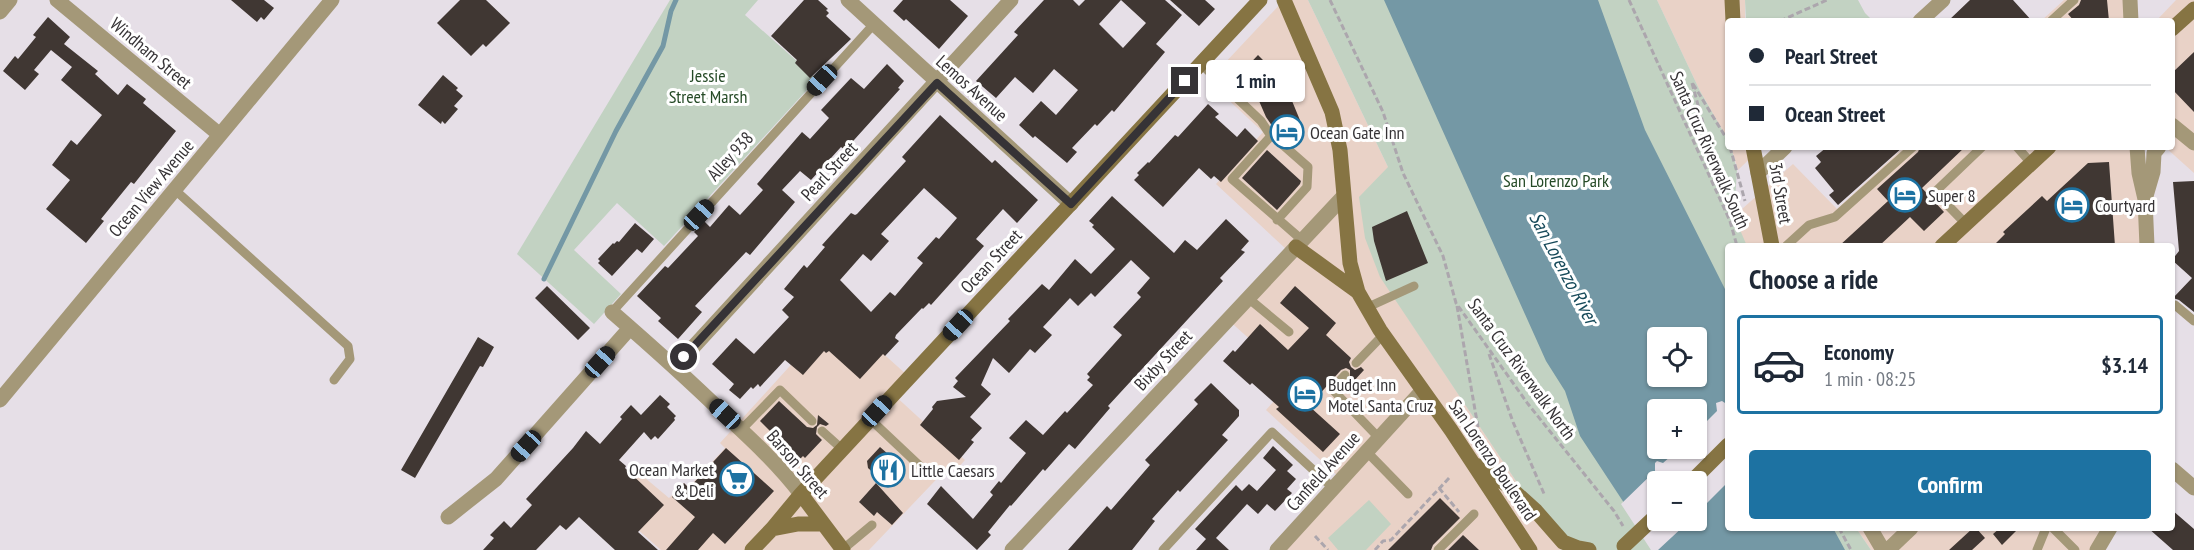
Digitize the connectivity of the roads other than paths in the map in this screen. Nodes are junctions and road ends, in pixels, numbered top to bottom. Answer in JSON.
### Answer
{"nodes":[{"id":1,"x":10,"y":0,"type":"edge"},
{"id":2,"x":57,"y":0,"type":"edge"},
{"id":3,"x":332,"y":0,"type":"edge"},
{"id":4,"x":848,"y":0,"type":"edge"},
{"id":5,"x":1011,"y":0,"type":"edge"},
{"id":6,"x":1260,"y":0,"type":"edge"},
{"id":7,"x":1284,"y":0,"type":"edge"},
{"id":8,"x":1732,"y":0,"type":"edge"},
{"id":9,"x":1942,"y":0,"type":"edge"},
{"id":10,"x":2074,"y":0,"type":"edge"},
{"id":11,"x":2130,"y":0,"type":"edge"},
{"id":12,"x":2194,"y":9,"type":"edge"},
{"id":13,"x":0,"y":12,"type":"edge"},
{"id":14,"x":1733,"y":18,"type":"edge"},
{"id":15,"x":1923,"y":18,"type":"edge"},
{"id":16,"x":2054,"y":18,"type":"edge"},
{"id":17,"x":2131,"y":18,"type":"edge"},
{"id":18,"x":874,"y":24,"type":"junction"},
{"id":19,"x":2175,"y":26,"type":"edge"},
{"id":20,"x":1201,"y":64,"type":"junction"},
{"id":21,"x":937,"y":83,"type":"junction"},
{"id":22,"x":2175,"y":132,"type":"edge"},
{"id":23,"x":220,"y":135,"type":"junction"},
{"id":24,"x":1277,"y":141,"type":"junction"},
{"id":25,"x":2194,"y":143,"type":"edge"},
{"id":26,"x":1754,"y":150,"type":"edge"},
{"id":27,"x":1782,"y":150,"type":"edge"},
{"id":28,"x":1910,"y":150,"type":"edge"},
{"id":29,"x":1979,"y":150,"type":"edge"},
{"id":30,"x":2020,"y":150,"type":"edge"},
{"id":31,"x":2046,"y":150,"type":"edge"},
{"id":32,"x":2138,"y":150,"type":"edge"},
{"id":33,"x":2156,"y":150,"type":"edge"},
{"id":34,"x":2031,"y":163,"type":"junction"},
{"id":35,"x":1758,"y":173,"type":"junction"},
{"id":36,"x":174,"y":190,"type":"junction"},
{"id":37,"x":1343,"y":197,"type":"junction"},
{"id":38,"x":2145,"y":199,"type":"junction"},
{"id":39,"x":1071,"y":204,"type":"junction"},
{"id":40,"x":1277,"y":220,"type":"junction"},
{"id":41,"x":1966,"y":224,"type":"junction"},
{"id":42,"x":1299,"y":243,"type":"junction"},
{"id":43,"x":1771,"y":243,"type":"edge"},
{"id":44,"x":1789,"y":243,"type":"edge"},
{"id":45,"x":1945,"y":243,"type":"edge"},
{"id":46,"x":2147,"y":243,"type":"edge"},
{"id":47,"x":1414,"y":286,"type":"dead end"},
{"id":48,"x":1358,"y":292,"type":"junction"},
{"id":49,"x":1248,"y":298,"type":"junction"},
{"id":50,"x":2175,"y":304,"type":"edge"},
{"id":51,"x":1366,"y":308,"type":"junction"},
{"id":52,"x":612,"y":312,"type":"joint"},
{"id":53,"x":2194,"y":321,"type":"edge"},
{"id":54,"x":630,"y":328,"type":"junction"},
{"id":55,"x":1289,"y":332,"type":"dead end"},
{"id":56,"x":1383,"y":334,"type":"junction"},
{"id":57,"x":1356,"y":363,"type":"dead end"},
{"id":58,"x":675,"y":367,"type":"junction"},
{"id":59,"x":1345,"y":375,"type":"dead end"},
{"id":60,"x":334,"y":380,"type":"dead end"},
{"id":61,"x":1422,"y":391,"type":"junction"},
{"id":62,"x":0,"y":400,"type":"edge"},
{"id":63,"x":870,"y":419,"type":"junction"},
{"id":64,"x":812,"y":421,"type":"dead end"},
{"id":65,"x":741,"y":430,"type":"junction"},
{"id":66,"x":822,"y":430,"type":"dead end"},
{"id":67,"x":1379,"y":438,"type":"junction"},
{"id":68,"x":1725,"y":448,"type":"edge"},
{"id":69,"x":842,"y":449,"type":"junction"},
{"id":70,"x":1367,"y":452,"type":"junction"},
{"id":71,"x":1471,"y":460,"type":"junction"},
{"id":72,"x":922,"y":468,"type":"dead end"},
{"id":73,"x":1702,"y":471,"type":"edge"},
{"id":74,"x":2175,"y":472,"type":"edge"},
{"id":75,"x":1333,"y":488,"type":"junction"},
{"id":76,"x":2194,"y":488,"type":"edge"},
{"id":77,"x":801,"y":494,"type":"junction"},
{"id":78,"x":1408,"y":494,"type":"dead end"},
{"id":79,"x":1474,"y":514,"type":"dead end"},
{"id":80,"x":448,"y":517,"type":"dead end"},
{"id":81,"x":823,"y":524,"type":"junction"},
{"id":82,"x":1647,"y":524,"type":"edge"},
{"id":83,"x":872,"y":525,"type":"dead end"},
{"id":84,"x":772,"y":529,"type":"junction"},
{"id":85,"x":1872,"y":531,"type":"edge"},
{"id":86,"x":1908,"y":531,"type":"edge"},
{"id":87,"x":2045,"y":531,"type":"edge"},
{"id":88,"x":2056,"y":531,"type":"edge"},
{"id":89,"x":2108,"y":531,"type":"edge"},
{"id":90,"x":1622,"y":548,"type":"edge"},
{"id":91,"x":755,"y":549,"type":"edge"},
{"id":92,"x":843,"y":550,"type":"edge"},
{"id":93,"x":1012,"y":550,"type":"edge"},
{"id":94,"x":1163,"y":550,"type":"edge"},
{"id":95,"x":1277,"y":550,"type":"edge"},
{"id":96,"x":1438,"y":550,"type":"edge"},
{"id":97,"x":1530,"y":550,"type":"edge"},
{"id":98,"x":1589,"y":550,"type":"edge"},
{"id":99,"x":1883,"y":550,"type":"edge"},
{"id":100,"x":1888,"y":550,"type":"edge"},
{"id":101,"x":2037,"y":550,"type":"edge"},
{"id":102,"x":2075,"y":550,"type":"edge"},
{"id":103,"x":2097,"y":550,"type":"edge"}],
"edges":[{"from":1,"to":13,"type":"street"},
{"from":2,"to":23,"type":"street","name":"Windham Street"},
{"from":3,"to":23,"type":"street","name":"Ocean View Avenue"},
{"from":4,"to":18,"type":"street","name":"Lemos Avenue"},
{"from":5,"to":21,"type":"street","name":"Pearl Street"},
{"from":6,"to":20,"type":"main road","name":"Ocean Street"},
{"from":7,"to":37,"type":"main road","name":"San Lorenzo Boulevard"},
{"from":8,"to":14,"type":"main road"},
{"from":9,"to":15,"type":"street"},
{"from":10,"to":16,"type":"lane"},
{"from":11,"to":17,"type":"street"},
{"from":12,"to":19,"type":"main road"},
{"from":18,"to":21,"type":"street","name":"Lemos Avenue"},
{"from":18,"to":52,"type":"lane","name":"Alley 938"},
{"from":20,"to":24,"type":"lane"},
{"from":20,"to":39,"type":"main road","name":"Ocean Street"},
{"from":21,"to":39,"type":"street","name":"Lemos Avenue"},
{"from":21,"to":58,"type":"street","name":"Pearl Street"},
{"from":22,"to":25,"type":"street"},
{"from":23,"to":36,"type":"street","name":"Ocean View Avenue"},
{"from":24,"to":40,"type":"lane"},
{"from":24,"to":40,"type":"lane"},
{"from":26,"to":35,"type":"main road","name":"3rd Street"},
{"from":27,"to":35,"type":"street"},
{"from":28,"to":44,"type":"lane"},
{"from":29,"to":41,"type":"lane"},
{"from":30,"to":34,"type":"lane"},
{"from":31,"to":34,"type":"main road"},
{"from":32,"to":38,"type":"street"},
{"from":33,"to":38,"type":"street"},
{"from":34,"to":41,"type":"main road"},
{"from":35,"to":43,"type":"main road","name":"3rd Street"},
{"from":36,"to":60,"type":"lane"},
{"from":36,"to":62,"type":"street","name":"Ocean View Avenue"},
{"from":37,"to":42,"type":"street","name":"Bixby Street"},
{"from":37,"to":48,"type":"main road","name":"San Lorenzo Boulevard"},
{"from":38,"to":46,"type":"street"},
{"from":39,"to":63,"type":"main road","name":"Ocean Street"},
{"from":40,"to":42,"type":"lane"},
{"from":41,"to":45,"type":"main road"},
{"from":42,"to":48,"type":"main road"},
{"from":42,"to":49,"type":"street","name":"Bixby Street"},
{"from":47,"to":51,"type":"lane"},
{"from":48,"to":51,"type":"main road","name":"San Lorenzo Boulevard"},
{"from":49,"to":55,"type":"lane"},
{"from":49,"to":93,"type":"street","name":"Bixby Street"},
{"from":50,"to":53,"type":"lane"},
{"from":51,"to":56,"type":"main road","name":"San Lorenzo Boulevard"},
{"from":52,"to":54,"type":"street","name":"Barson Street"},
{"from":54,"to":58,"type":"street","name":"Barson Street"},
{"from":54,"to":80,"type":"street"},
{"from":56,"to":57,"type":"lane"},
{"from":56,"to":61,"type":"main road","name":"San Lorenzo Boulevard"},
{"from":58,"to":65,"type":"street","name":"Barson Street"},
{"from":59,"to":67,"type":"lane"},
{"from":61,"to":67,"type":"street","name":"Canfield Avenue"},
{"from":61,"to":71,"type":"main road","name":"San Lorenzo Boulevard"},
{"from":63,"to":69,"type":"main road","name":"Ocean Street"},
{"from":63,"to":72,"type":"lane"},
{"from":64,"to":65,"type":"lane"},
{"from":65,"to":77,"type":"street","name":"Barson Street"},
{"from":66,"to":69,"type":"lane"},
{"from":67,"to":70,"type":"street","name":"Canfield Avenue"},
{"from":68,"to":73,"type":"main road"},
{"from":69,"to":77,"type":"main road","name":"Ocean Street"},
{"from":70,"to":75,"type":"street","name":"Canfield Avenue"},
{"from":70,"to":78,"type":"lane"},
{"from":71,"to":97,"type":"main road","name":"San Lorenzo Boulevard"},
{"from":71,"to":98,"type":"main road"},
{"from":74,"to":76,"type":"street"},
{"from":75,"to":94,"type":"lane"},
{"from":75,"to":95,"type":"street","name":"Canfield Avenue"},
{"from":77,"to":81,"type":"main road","name":"Barson Street"},
{"from":77,"to":84,"type":"main road","name":"Ocean Street"},
{"from":79,"to":96,"type":"lane"},
{"from":81,"to":84,"type":"main road"},
{"from":81,"to":92,"type":"main road","name":"Barson Street"},
{"from":82,"to":90,"type":"main road","bridge":true},
{"from":83,"to":92,"type":"lane"},
{"from":84,"to":91,"type":"main road","name":"Ocean Street"},
{"from":85,"to":99,"type":"street"},
{"from":86,"to":100,"type":"street"},
{"from":87,"to":101,"type":"lane"},
{"from":88,"to":102,"type":"lane"},
{"from":89,"to":103,"type":"street"}]}
